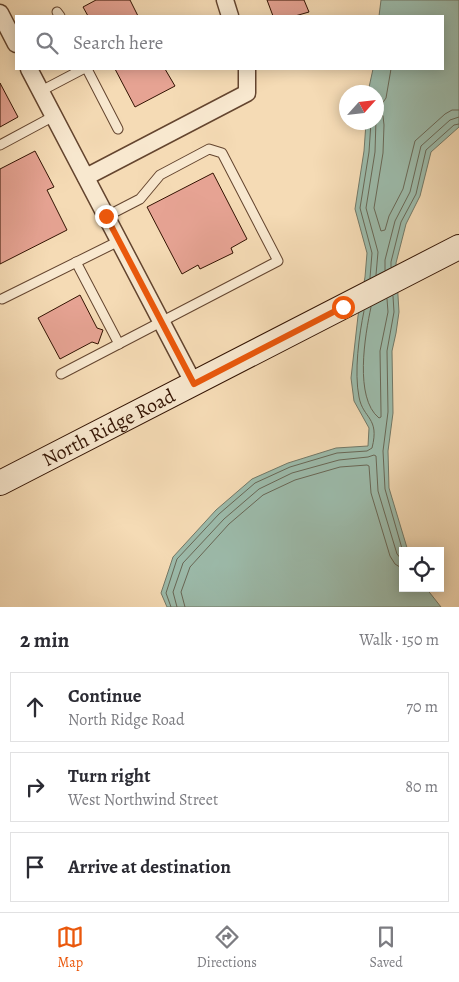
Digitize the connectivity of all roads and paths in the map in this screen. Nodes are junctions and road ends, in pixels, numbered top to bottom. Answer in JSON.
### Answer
{"nodes":[{"id":1,"x":225,"y":0,"type":"edge"},
{"id":2,"x":0,"y":13,"type":"edge"},
{"id":3,"x":230,"y":15,"type":"edge"},
{"id":4,"x":15,"y":42,"type":"edge"},
{"id":5,"x":30,"y":70,"type":"edge"},
{"id":6,"x":81,"y":70,"type":"edge"},
{"id":7,"x":88,"y":70,"type":"edge"},
{"id":8,"x":247,"y":70,"type":"edge"},
{"id":9,"x":41,"y":91,"type":"junction"},
{"id":10,"x":54,"y":116,"type":"junction"},
{"id":11,"x":118,"y":129,"type":"dead end"},
{"id":12,"x":0,"y":145,"type":"edge"},
{"id":13,"x":86,"y":177,"type":"junction"},
{"id":14,"x":106,"y":216,"type":"junction"},
{"id":15,"x":119,"y":240,"type":"junction"},
{"id":16,"x":459,"y":247,"type":"edge"},
{"id":17,"x":76,"y":262,"type":"junction"},
{"id":18,"x":2,"y":299,"type":"dead end"},
{"id":19,"x":162,"y":322,"type":"junction"},
{"id":20,"x":119,"y":344,"type":"junction"},
{"id":21,"x":61,"y":374,"type":"dead end"},
{"id":22,"x":194,"y":384,"type":"junction"},
{"id":23,"x":0,"y":483,"type":"edge"}],
"edges":[{"from":1,"to":3,"type":"street"},
{"from":2,"to":4,"type":"street"},
{"from":5,"to":9,"type":"street"},
{"from":6,"to":9,"type":"lane"},
{"from":7,"to":11,"type":"lane"},
{"from":8,"to":13,"type":"street"},
{"from":9,"to":10,"type":"street"},
{"from":10,"to":12,"type":"lane"},
{"from":10,"to":13,"type":"street"},
{"from":13,"to":14,"type":"street"},
{"from":14,"to":15,"type":"street"},
{"from":14,"to":19,"type":"lane"},
{"from":15,"to":17,"type":"lane"},
{"from":15,"to":19,"type":"street"},
{"from":16,"to":22,"type":"main road","name":"North Ridge Road"},
{"from":17,"to":18,"type":"lane"},
{"from":17,"to":20,"type":"lane"},
{"from":19,"to":20,"type":"lane"},
{"from":19,"to":22,"type":"street"},
{"from":20,"to":21,"type":"lane"},
{"from":22,"to":23,"type":"main road","name":"North Ridge Road"}]}
